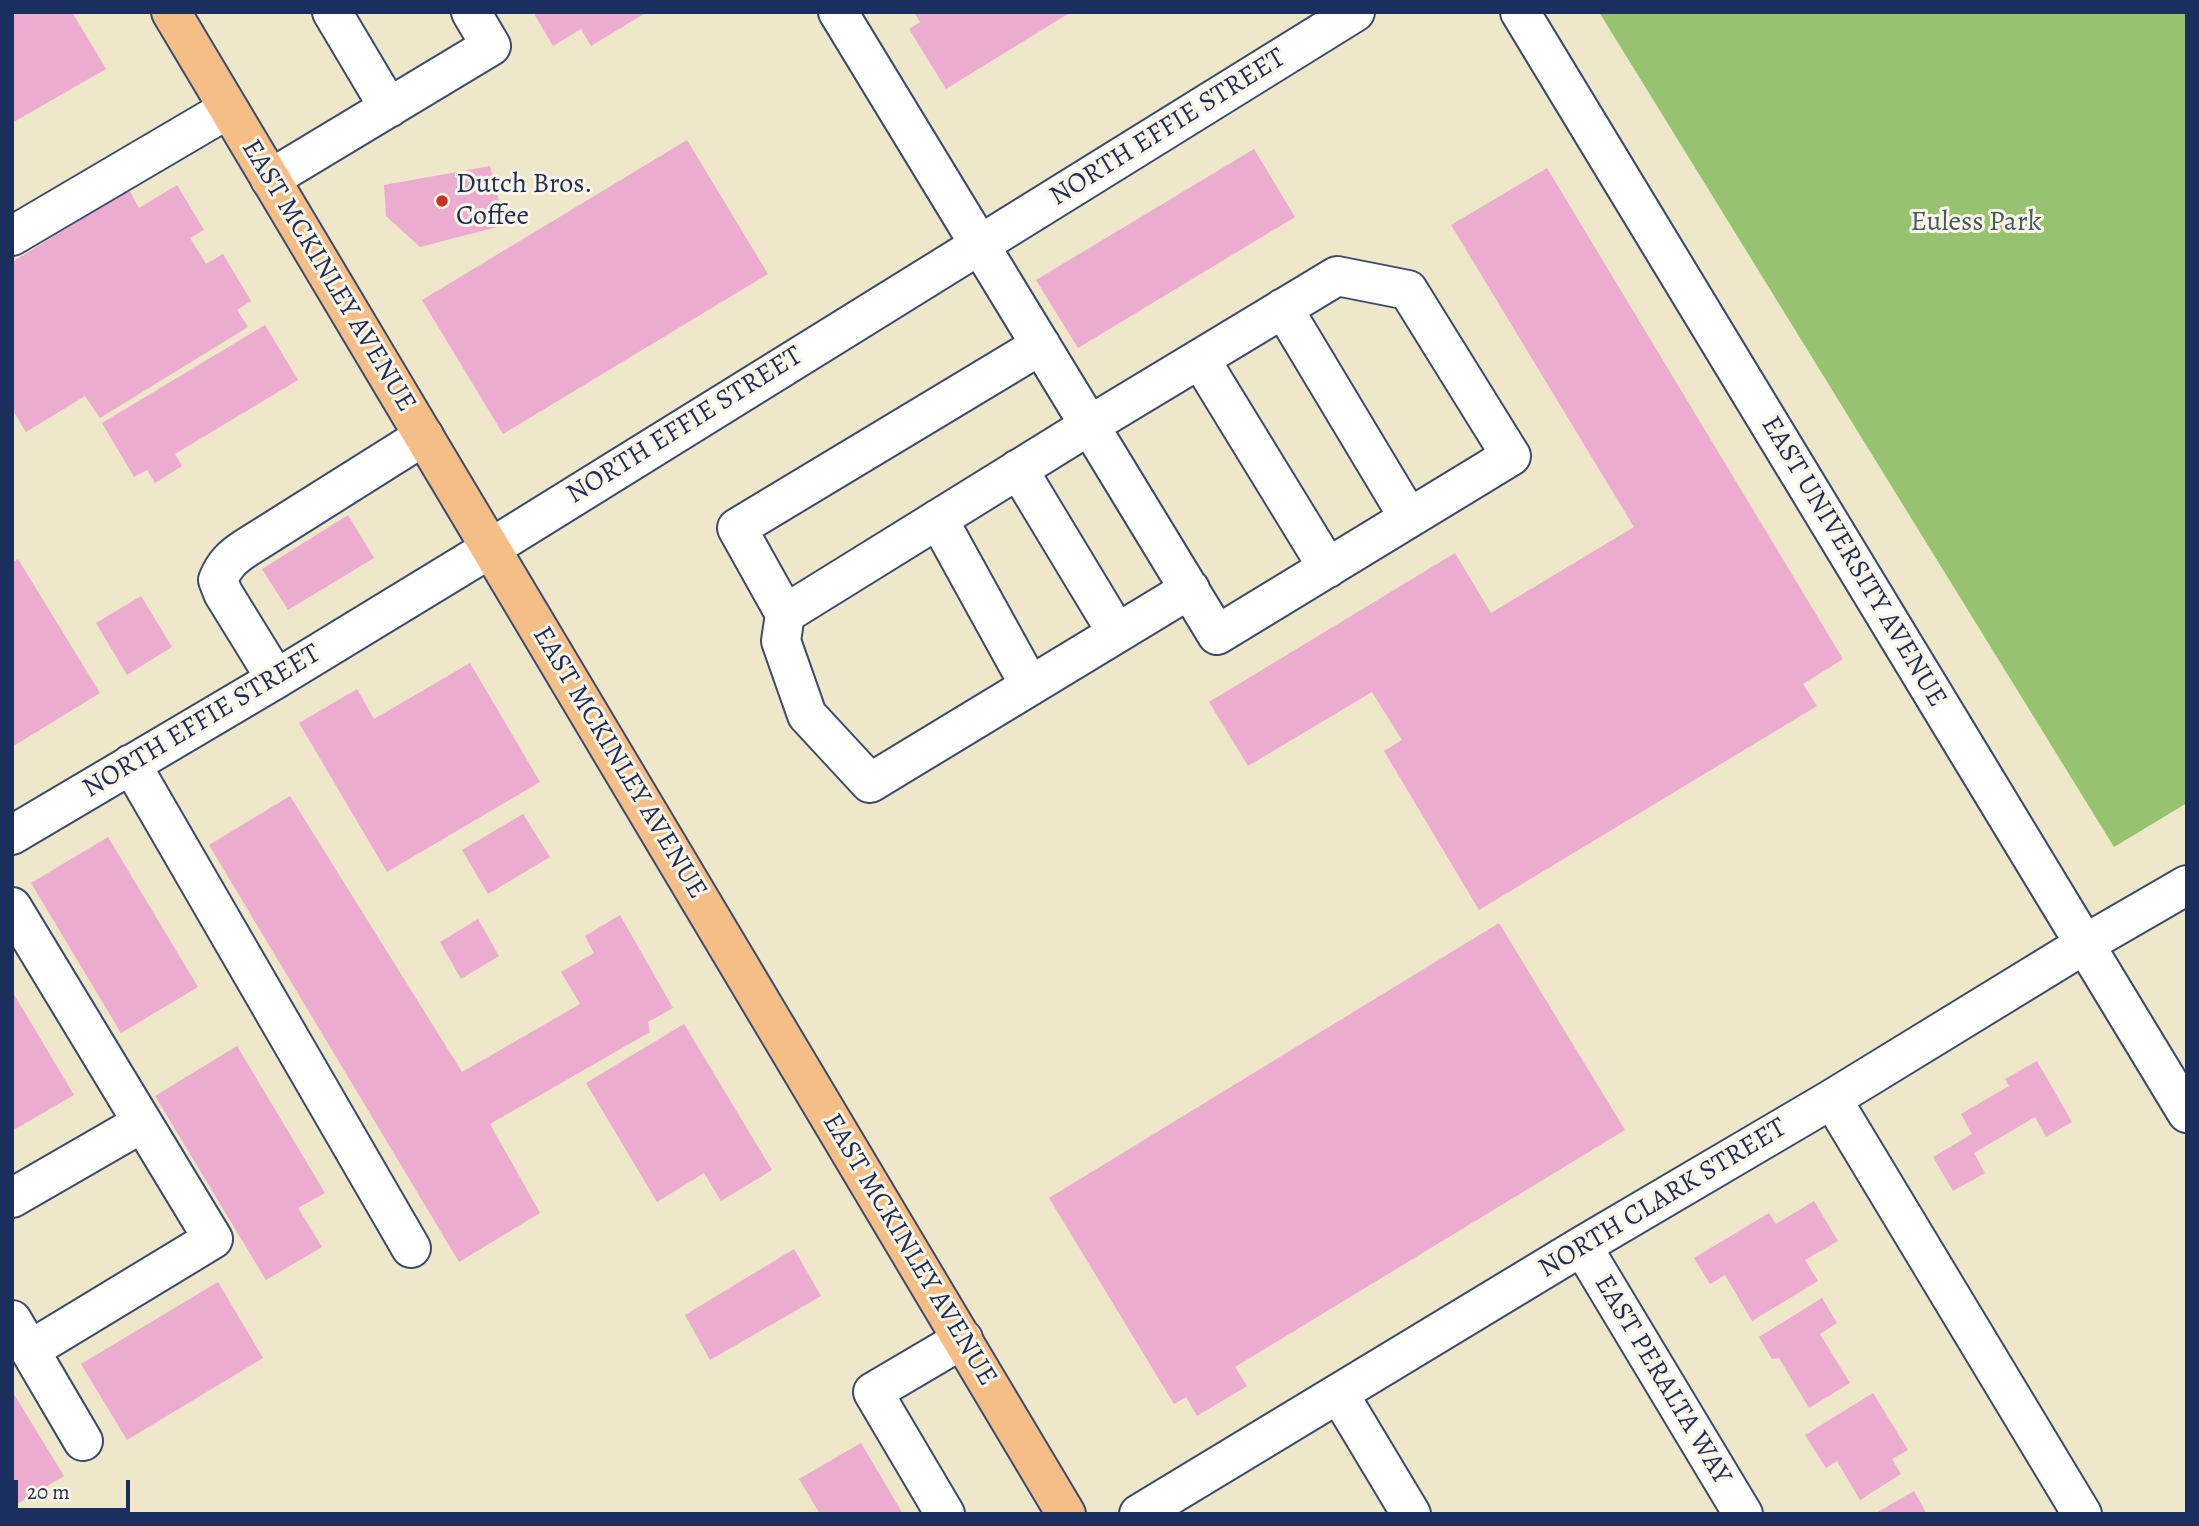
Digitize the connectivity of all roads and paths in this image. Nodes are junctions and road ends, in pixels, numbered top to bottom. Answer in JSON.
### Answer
{"nodes":[{"id":1,"x":171,"y":12,"type":"edge"},
{"id":2,"x":332,"y":12,"type":"edge"},
{"id":3,"x":471,"y":12,"type":"edge"},
{"id":4,"x":838,"y":12,"type":"edge"},
{"id":5,"x":1356,"y":12,"type":"edge"},
{"id":6,"x":1520,"y":12,"type":"edge"},
{"id":7,"x":389,"y":107,"type":"junction"},
{"id":8,"x":228,"y":108,"type":"junction"},
{"id":9,"x":270,"y":178,"type":"junction"},
{"id":10,"x":12,"y":236,"type":"edge"},
{"id":11,"x":978,"y":245,"type":"junction"},
{"id":12,"x":1283,"y":308,"type":"junction"},
{"id":13,"x":1041,"y":345,"type":"junction"},
{"id":14,"x":1200,"y":359,"type":"junction"},
{"id":15,"x":1090,"y":425,"type":"junction"},
{"id":16,"x":424,"y":436,"type":"junction"},
{"id":17,"x":1018,"y":469,"type":"junction"},
{"id":18,"x":1409,"y":518,"type":"junction"},
{"id":19,"x":938,"y":519,"type":"junction"},
{"id":20,"x":491,"y":548,"type":"junction"},
{"id":21,"x":1328,"y":568,"type":"junction"},
{"id":22,"x":1189,"y":589,"type":"junction"},
{"id":23,"x":785,"y":614,"type":"junction"},
{"id":24,"x":1117,"y":633,"type":"junction"},
{"id":25,"x":276,"y":679,"type":"junction"},
{"id":26,"x":1030,"y":686,"type":"junction"},
{"id":27,"x":131,"y":764,"type":"junction"},
{"id":28,"x":12,"y":835,"type":"edge"},
{"id":29,"x":2187,"y":885,"type":"edge"},
{"id":30,"x":18,"y":930,"type":"edge"},
{"id":31,"x":2085,"y":944,"type":"junction"},
{"id":32,"x":1832,"y":1099,"type":"junction"},
{"id":33,"x":2187,"y":1113,"type":"edge"},
{"id":34,"x":142,"y":1123,"type":"junction"},
{"id":35,"x":12,"y":1198,"type":"edge"},
{"id":36,"x":1582,"y":1246,"type":"junction"},
{"id":37,"x":411,"y":1248,"type":"dead end"},
{"id":38,"x":21,"y":1335,"type":"edge"},
{"id":39,"x":962,"y":1339,"type":"junction"},
{"id":40,"x":1339,"y":1394,"type":"junction"},
{"id":41,"x":83,"y":1441,"type":"dead end"},
{"id":42,"x":945,"y":1514,"type":"edge"},
{"id":43,"x":1066,"y":1514,"type":"edge"},
{"id":44,"x":1139,"y":1514,"type":"edge"},
{"id":45,"x":1411,"y":1514,"type":"edge"},
{"id":46,"x":1743,"y":1514,"type":"edge"},
{"id":47,"x":2082,"y":1514,"type":"edge"}],
"edges":[{"from":1,"to":8,"type":"main road","name":"EAST MCKINLEY AVENUE"},
{"from":2,"to":7,"type":"street"},
{"from":3,"to":7,"type":"street"},
{"from":4,"to":11,"type":"street"},
{"from":5,"to":11,"type":"street","name":"NORTH EFFIE STREET"},
{"from":6,"to":31,"type":"street","name":"EAST UNIVERSITY AVENUE"},
{"from":7,"to":9,"type":"street"},
{"from":8,"to":9,"type":"main road","name":"EAST MCKINLEY AVENUE"},
{"from":8,"to":10,"type":"street"},
{"from":9,"to":16,"type":"main road","name":"EAST MCKINLEY AVENUE"},
{"from":11,"to":13,"type":"street"},
{"from":11,"to":20,"type":"street","name":"NORTH EFFIE STREET"},
{"from":12,"to":14,"type":"street"},
{"from":12,"to":18,"type":"street"},
{"from":12,"to":18,"type":"street"},
{"from":13,"to":15,"type":"street"},
{"from":13,"to":23,"type":"street"},
{"from":14,"to":15,"type":"street"},
{"from":14,"to":21,"type":"street"},
{"from":15,"to":17,"type":"street"},
{"from":15,"to":22,"type":"street"},
{"from":16,"to":20,"type":"main road","name":"EAST MCKINLEY AVENUE"},
{"from":16,"to":25,"type":"street"},
{"from":17,"to":19,"type":"street"},
{"from":17,"to":24,"type":"street"},
{"from":18,"to":21,"type":"street"},
{"from":19,"to":23,"type":"street"},
{"from":19,"to":26,"type":"street"},
{"from":20,"to":25,"type":"street","name":"NORTH EFFIE STREET"},
{"from":20,"to":39,"type":"main road","name":"EAST MCKINLEY AVENUE"},
{"from":21,"to":22,"type":"street"},
{"from":22,"to":24,"type":"street"},
{"from":23,"to":26,"type":"street"},
{"from":24,"to":26,"type":"street"},
{"from":25,"to":27,"type":"street","name":"NORTH EFFIE STREET"},
{"from":27,"to":28,"type":"street","name":"NORTH EFFIE STREET"},
{"from":27,"to":37,"type":"street"},
{"from":29,"to":31,"type":"street","name":"NORTH CLARK STREET"},
{"from":30,"to":34,"type":"street"},
{"from":31,"to":32,"type":"street","name":"NORTH CLARK STREET"},
{"from":31,"to":33,"type":"street","name":"EAST UNIVERSITY AVENUE"},
{"from":32,"to":36,"type":"street","name":"NORTH CLARK STREET"},
{"from":32,"to":47,"type":"street"},
{"from":34,"to":35,"type":"street"},
{"from":34,"to":38,"type":"street"},
{"from":36,"to":40,"type":"street","name":"NORTH CLARK STREET"},
{"from":36,"to":46,"type":"street","name":"EAST PERALTA WAY"},
{"from":38,"to":41,"type":"street"},
{"from":39,"to":42,"type":"street"},
{"from":39,"to":43,"type":"main road","name":"EAST MCKINLEY AVENUE"},
{"from":40,"to":44,"type":"street","name":"NORTH CLARK STREET"},
{"from":40,"to":45,"type":"street"}]}
